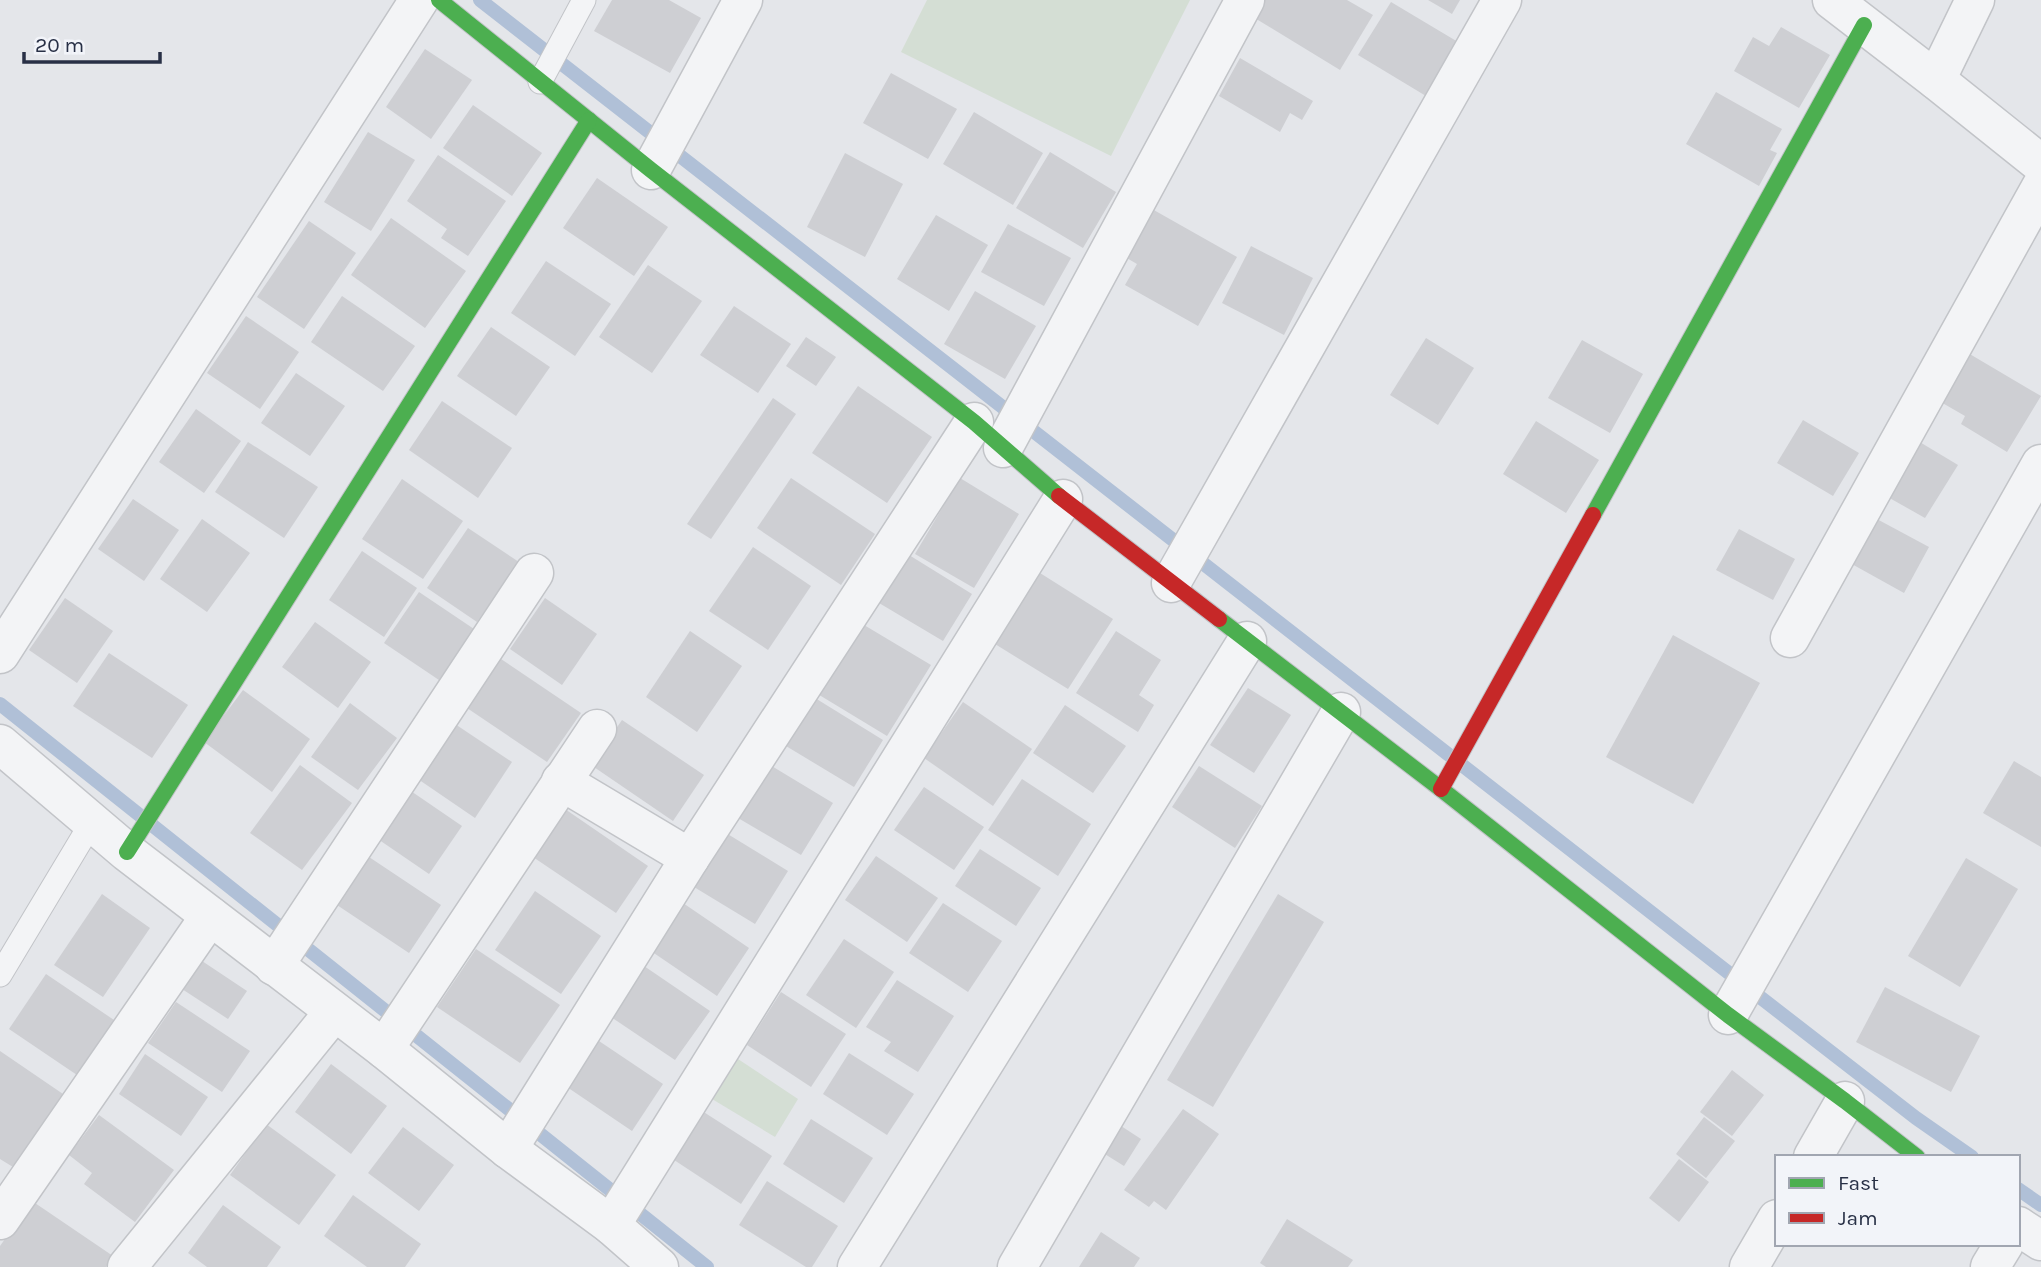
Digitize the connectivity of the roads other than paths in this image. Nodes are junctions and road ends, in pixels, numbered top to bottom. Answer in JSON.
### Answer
{"nodes":[{"id":1,"x":419,"y":0,"type":"edge"},
{"id":2,"x":439,"y":0,"type":"edge"},
{"id":3,"x":583,"y":0,"type":"edge"},
{"id":4,"x":743,"y":0,"type":"edge"},
{"id":5,"x":1245,"y":0,"type":"edge"},
{"id":6,"x":1502,"y":0,"type":"edge"},
{"id":7,"x":1832,"y":0,"type":"edge"},
{"id":8,"x":1975,"y":0,"type":"edge"},
{"id":9,"x":1864,"y":24,"type":"junction"},
{"id":10,"x":550,"y":64,"type":"junction"},
{"id":11,"x":1936,"y":80,"type":"junction"},
{"id":12,"x":589,"y":120,"type":"junction"},
{"id":13,"x":661,"y":152,"type":"junction"},
{"id":14,"x":2041,"y":164,"type":"edge"},
{"id":15,"x":2041,"y":187,"type":"edge"},
{"id":16,"x":974,"y":422,"type":"junction"},
{"id":17,"x":1013,"y":430,"type":"junction"},
{"id":18,"x":2041,"y":464,"type":"edge"},
{"id":19,"x":1063,"y":499,"type":"junction"},
{"id":20,"x":1182,"y":564,"type":"junction"},
{"id":21,"x":534,"y":573,"type":"dead end"},
{"id":22,"x":1790,"y":638,"type":"dead end"},
{"id":23,"x":1247,"y":641,"type":"junction"},
{"id":24,"x":0,"y":654,"type":"edge"},
{"id":25,"x":1341,"y":712,"type":"junction"},
{"id":26,"x":597,"y":729,"type":"dead end"},
{"id":27,"x":0,"y":744,"type":"edge"},
{"id":28,"x":561,"y":781,"type":"junction"},
{"id":29,"x":1441,"y":789,"type":"junction"},
{"id":30,"x":92,"y":822,"type":"junction"},
{"id":31,"x":128,"y":851,"type":"junction"},
{"id":32,"x":690,"y":858,"type":"junction"},
{"id":33,"x":210,"y":916,"type":"junction"},
{"id":34,"x":275,"y":965,"type":"junction"},
{"id":35,"x":0,"y":975,"type":"edge"},
{"id":36,"x":1739,"y":996,"type":"junction"},
{"id":37,"x":334,"y":1012,"type":"junction"},
{"id":38,"x":385,"y":1047,"type":"junction"},
{"id":39,"x":1845,"y":1101,"type":"junction"},
{"id":40,"x":510,"y":1148,"type":"junction"},
{"id":41,"x":1814,"y":1155,"type":"edge"},
{"id":42,"x":1914,"y":1155,"type":"edge"},
{"id":43,"x":0,"y":1220,"type":"edge"},
{"id":44,"x":1775,"y":1222,"type":"edge"},
{"id":45,"x":612,"y":1224,"type":"junction"},
{"id":46,"x":2020,"y":1227,"type":"edge"},
{"id":47,"x":2041,"y":1241,"type":"edge"},
{"id":48,"x":2003,"y":1246,"type":"edge"},
{"id":49,"x":127,"y":1267,"type":"edge"},
{"id":50,"x":659,"y":1267,"type":"edge"},
{"id":51,"x":857,"y":1267,"type":"edge"},
{"id":52,"x":1017,"y":1267,"type":"edge"},
{"id":53,"x":1749,"y":1267,"type":"edge"},
{"id":54,"x":1990,"y":1267,"type":"edge"}],
"edges":[{"from":1,"to":24,"type":"street"},
{"from":2,"to":10,"type":"street"},
{"from":3,"to":10,"type":"lane"},
{"from":4,"to":13,"type":"street"},
{"from":5,"to":17,"type":"street"},
{"from":6,"to":20,"type":"street"},
{"from":7,"to":9,"type":"street"},
{"from":8,"to":11,"type":"street"},
{"from":9,"to":11,"type":"street"},
{"from":9,"to":29,"type":"street"},
{"from":10,"to":12,"type":"street"},
{"from":11,"to":14,"type":"street"},
{"from":12,"to":13,"type":"street"},
{"from":12,"to":31,"type":"street"},
{"from":13,"to":16,"type":"street"},
{"from":15,"to":22,"type":"street"},
{"from":16,"to":17,"type":"street"},
{"from":16,"to":32,"type":"street"},
{"from":17,"to":19,"type":"street"},
{"from":18,"to":36,"type":"street"},
{"from":19,"to":20,"type":"street"},
{"from":19,"to":45,"type":"street"},
{"from":20,"to":23,"type":"street"},
{"from":21,"to":34,"type":"street"},
{"from":23,"to":25,"type":"street"},
{"from":23,"to":51,"type":"street"},
{"from":25,"to":29,"type":"street"},
{"from":25,"to":52,"type":"street"},
{"from":26,"to":28,"type":"street"},
{"from":27,"to":30,"type":"street"},
{"from":28,"to":32,"type":"street"},
{"from":28,"to":38,"type":"street"},
{"from":29,"to":36,"type":"street"},
{"from":30,"to":31,"type":"street"},
{"from":30,"to":35,"type":"lane"},
{"from":31,"to":33,"type":"street"},
{"from":32,"to":40,"type":"street"},
{"from":33,"to":34,"type":"street"},
{"from":33,"to":43,"type":"street"},
{"from":34,"to":37,"type":"street"},
{"from":36,"to":39,"type":"street"},
{"from":37,"to":38,"type":"street"},
{"from":37,"to":49,"type":"street"},
{"from":38,"to":40,"type":"street"},
{"from":39,"to":41,"type":"street"},
{"from":39,"to":42,"type":"street"},
{"from":40,"to":45,"type":"street"},
{"from":44,"to":53,"type":"street"},
{"from":45,"to":50,"type":"street"},
{"from":46,"to":47,"type":"street"},
{"from":48,"to":54,"type":"street"}]}
